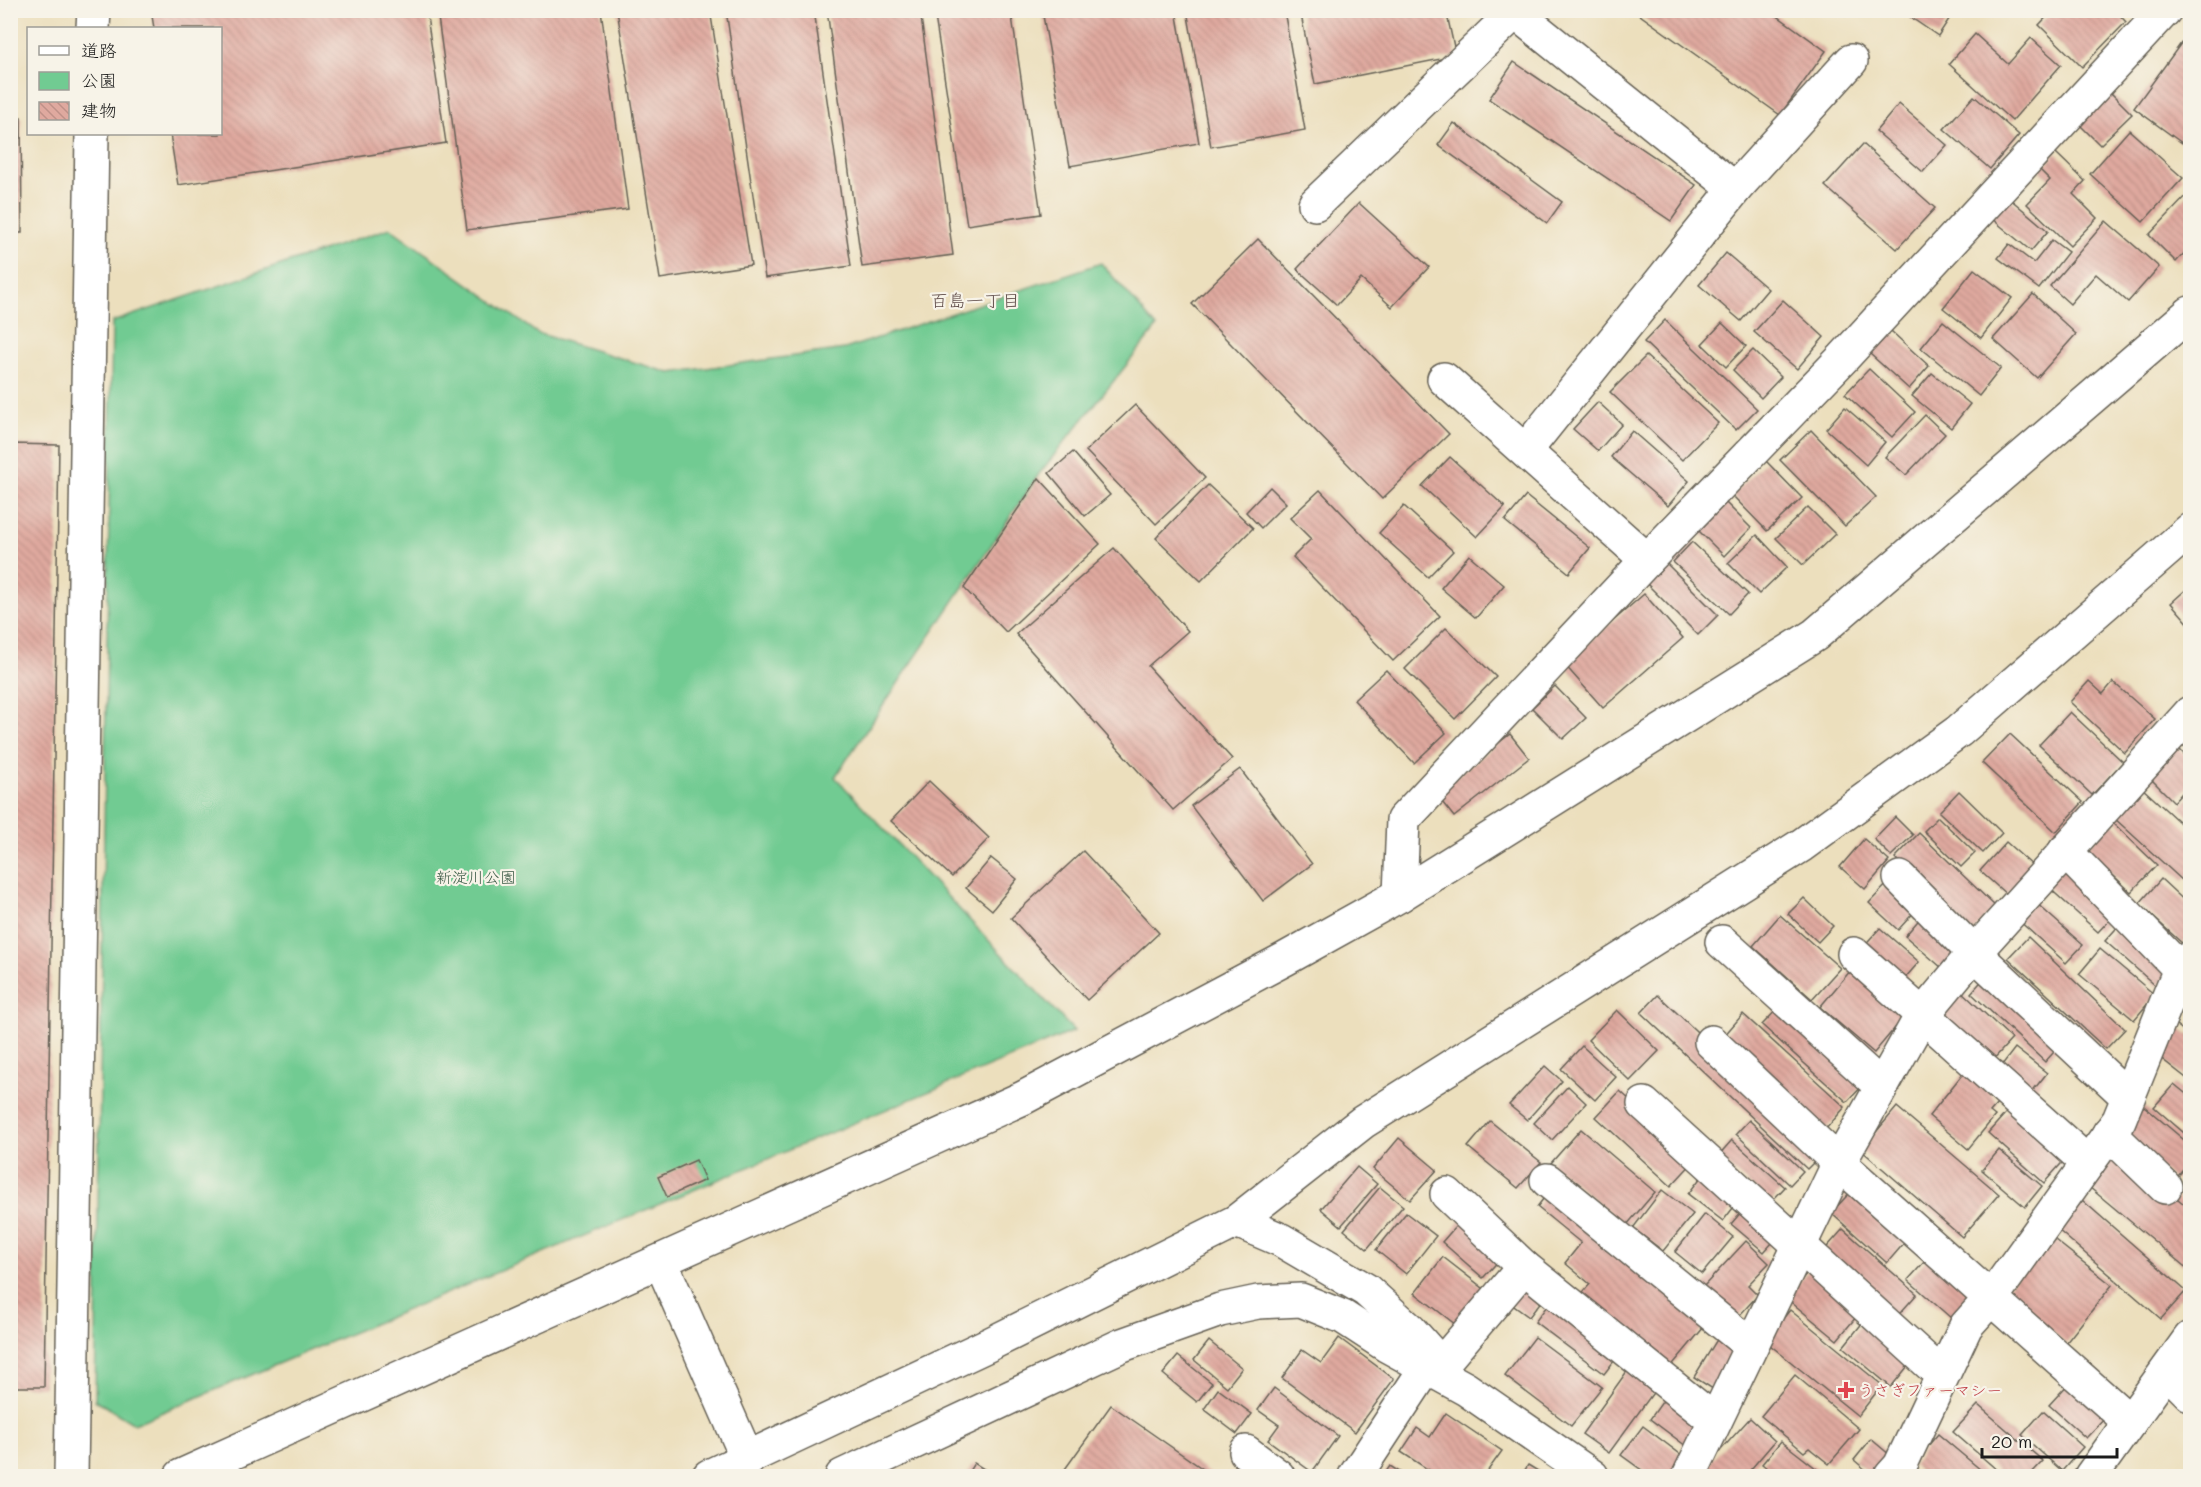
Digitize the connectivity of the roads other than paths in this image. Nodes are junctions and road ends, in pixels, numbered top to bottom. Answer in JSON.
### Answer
{"nodes":[{"id":1,"x":94,"y":10,"type":"edge"},
{"id":2,"x":2165,"y":10,"type":"edge"},
{"id":3,"x":1517,"y":12,"type":"edge"},
{"id":4,"x":93,"y":27,"type":"edge"},
{"id":5,"x":1851,"y":61,"type":"dead end"},
{"id":6,"x":92,"y":135,"type":"edge"},
{"id":7,"x":1735,"y":189,"type":"junction"},
{"id":8,"x":1315,"y":204,"type":"dead end"},
{"id":9,"x":2190,"y":313,"type":"edge"},
{"id":10,"x":1444,"y":379,"type":"dead end"},
{"id":11,"x":1526,"y":450,"type":"junction"},
{"id":12,"x":2190,"y":530,"type":"edge"},
{"id":13,"x":1647,"y":560,"type":"junction"},
{"id":14,"x":2190,"y":713,"type":"edge"},
{"id":15,"x":2066,"y":851,"type":"junction"},
{"id":16,"x":1900,"y":878,"type":"dead end"},
{"id":17,"x":1400,"y":895,"type":"junction"},
{"id":18,"x":1722,"y":942,"type":"dead end"},
{"id":19,"x":1974,"y":953,"type":"junction"},
{"id":20,"x":1854,"y":954,"type":"dead end"},
{"id":21,"x":2184,"y":977,"type":"edge"},
{"id":22,"x":1921,"y":1017,"type":"junction"},
{"id":23,"x":1711,"y":1042,"type":"dead end"},
{"id":24,"x":1881,"y":1086,"type":"junction"},
{"id":25,"x":2128,"y":1097,"type":"junction"},
{"id":26,"x":1644,"y":1104,"type":"dead end"},
{"id":27,"x":2109,"y":1133,"type":"junction"},
{"id":28,"x":1839,"y":1163,"type":"junction"},
{"id":29,"x":2088,"y":1163,"type":"junction"},
{"id":30,"x":1547,"y":1180,"type":"dead end"},
{"id":31,"x":2165,"y":1187,"type":"dead end"},
{"id":32,"x":1447,"y":1194,"type":"dead end"},
{"id":33,"x":1237,"y":1221,"type":"junction"},
{"id":34,"x":1800,"y":1244,"type":"junction"},
{"id":35,"x":661,"y":1262,"type":"junction"},
{"id":36,"x":1524,"y":1267,"type":"junction"},
{"id":37,"x":1992,"y":1297,"type":"junction"},
{"id":38,"x":2190,"y":1338,"type":"edge"},
{"id":39,"x":1751,"y":1346,"type":"junction"},
{"id":40,"x":1434,"y":1367,"type":"junction"},
{"id":41,"x":2167,"y":1371,"type":"junction"},
{"id":42,"x":1942,"y":1375,"type":"junction"},
{"id":43,"x":2190,"y":1394,"type":"edge"},
{"id":44,"x":1715,"y":1421,"type":"junction"},
{"id":45,"x":2130,"y":1422,"type":"junction"},
{"id":46,"x":1246,"y":1452,"type":"dead end"},
{"id":47,"x":748,"y":1460,"type":"junction"},
{"id":48,"x":71,"y":1476,"type":"edge"},
{"id":49,"x":181,"y":1476,"type":"edge"},
{"id":50,"x":709,"y":1476,"type":"edge"},
{"id":51,"x":842,"y":1476,"type":"edge"},
{"id":52,"x":1278,"y":1476,"type":"edge"},
{"id":53,"x":1355,"y":1476,"type":"edge"},
{"id":54,"x":1589,"y":1476,"type":"edge"},
{"id":55,"x":1689,"y":1476,"type":"edge"},
{"id":56,"x":1892,"y":1476,"type":"edge"},
{"id":57,"x":2091,"y":1476,"type":"edge"}],
"edges":[{"from":1,"to":4,"type":"street"},
{"from":2,"to":13,"type":"street"},
{"from":3,"to":7,"type":"street"},
{"from":3,"to":8,"type":"street"},
{"from":5,"to":7,"type":"street"},
{"from":6,"to":48,"type":"street"},
{"from":7,"to":11,"type":"street"},
{"from":9,"to":17,"type":"street"},
{"from":10,"to":11,"type":"street"},
{"from":11,"to":13,"type":"street"},
{"from":12,"to":33,"type":"street"},
{"from":13,"to":17,"type":"street"},
{"from":14,"to":15,"type":"street"},
{"from":15,"to":19,"type":"street"},
{"from":15,"to":21,"type":"street"},
{"from":16,"to":19,"type":"street"},
{"from":17,"to":35,"type":"street"},
{"from":18,"to":24,"type":"street"},
{"from":19,"to":22,"type":"street"},
{"from":19,"to":25,"type":"street"},
{"from":20,"to":22,"type":"street"},
{"from":21,"to":25,"type":"street"},
{"from":22,"to":24,"type":"street"},
{"from":22,"to":29,"type":"street"},
{"from":23,"to":28,"type":"street"},
{"from":24,"to":28,"type":"street"},
{"from":25,"to":27,"type":"street"},
{"from":26,"to":34,"type":"street"},
{"from":27,"to":29,"type":"street"},
{"from":27,"to":31,"type":"street"},
{"from":28,"to":34,"type":"street"},
{"from":28,"to":37,"type":"street"},
{"from":29,"to":37,"type":"street"},
{"from":30,"to":39,"type":"street"},
{"from":32,"to":36,"type":"street"},
{"from":33,"to":40,"type":"street"},
{"from":33,"to":47,"type":"street"},
{"from":34,"to":39,"type":"street"},
{"from":34,"to":42,"type":"street"},
{"from":35,"to":47,"type":"street"},
{"from":35,"to":49,"type":"street"},
{"from":36,"to":40,"type":"street"},
{"from":36,"to":44,"type":"street"},
{"from":37,"to":42,"type":"street"},
{"from":37,"to":45,"type":"street"},
{"from":38,"to":41,"type":"street"},
{"from":39,"to":44,"type":"street"},
{"from":40,"to":51,"type":"street"},
{"from":40,"to":53,"type":"street"},
{"from":40,"to":54,"type":"street"},
{"from":41,"to":43,"type":"street"},
{"from":41,"to":45,"type":"street"},
{"from":42,"to":56,"type":"street"},
{"from":44,"to":55,"type":"street"},
{"from":45,"to":57,"type":"street"},
{"from":46,"to":52,"type":"street"},
{"from":47,"to":50,"type":"street"}]}
